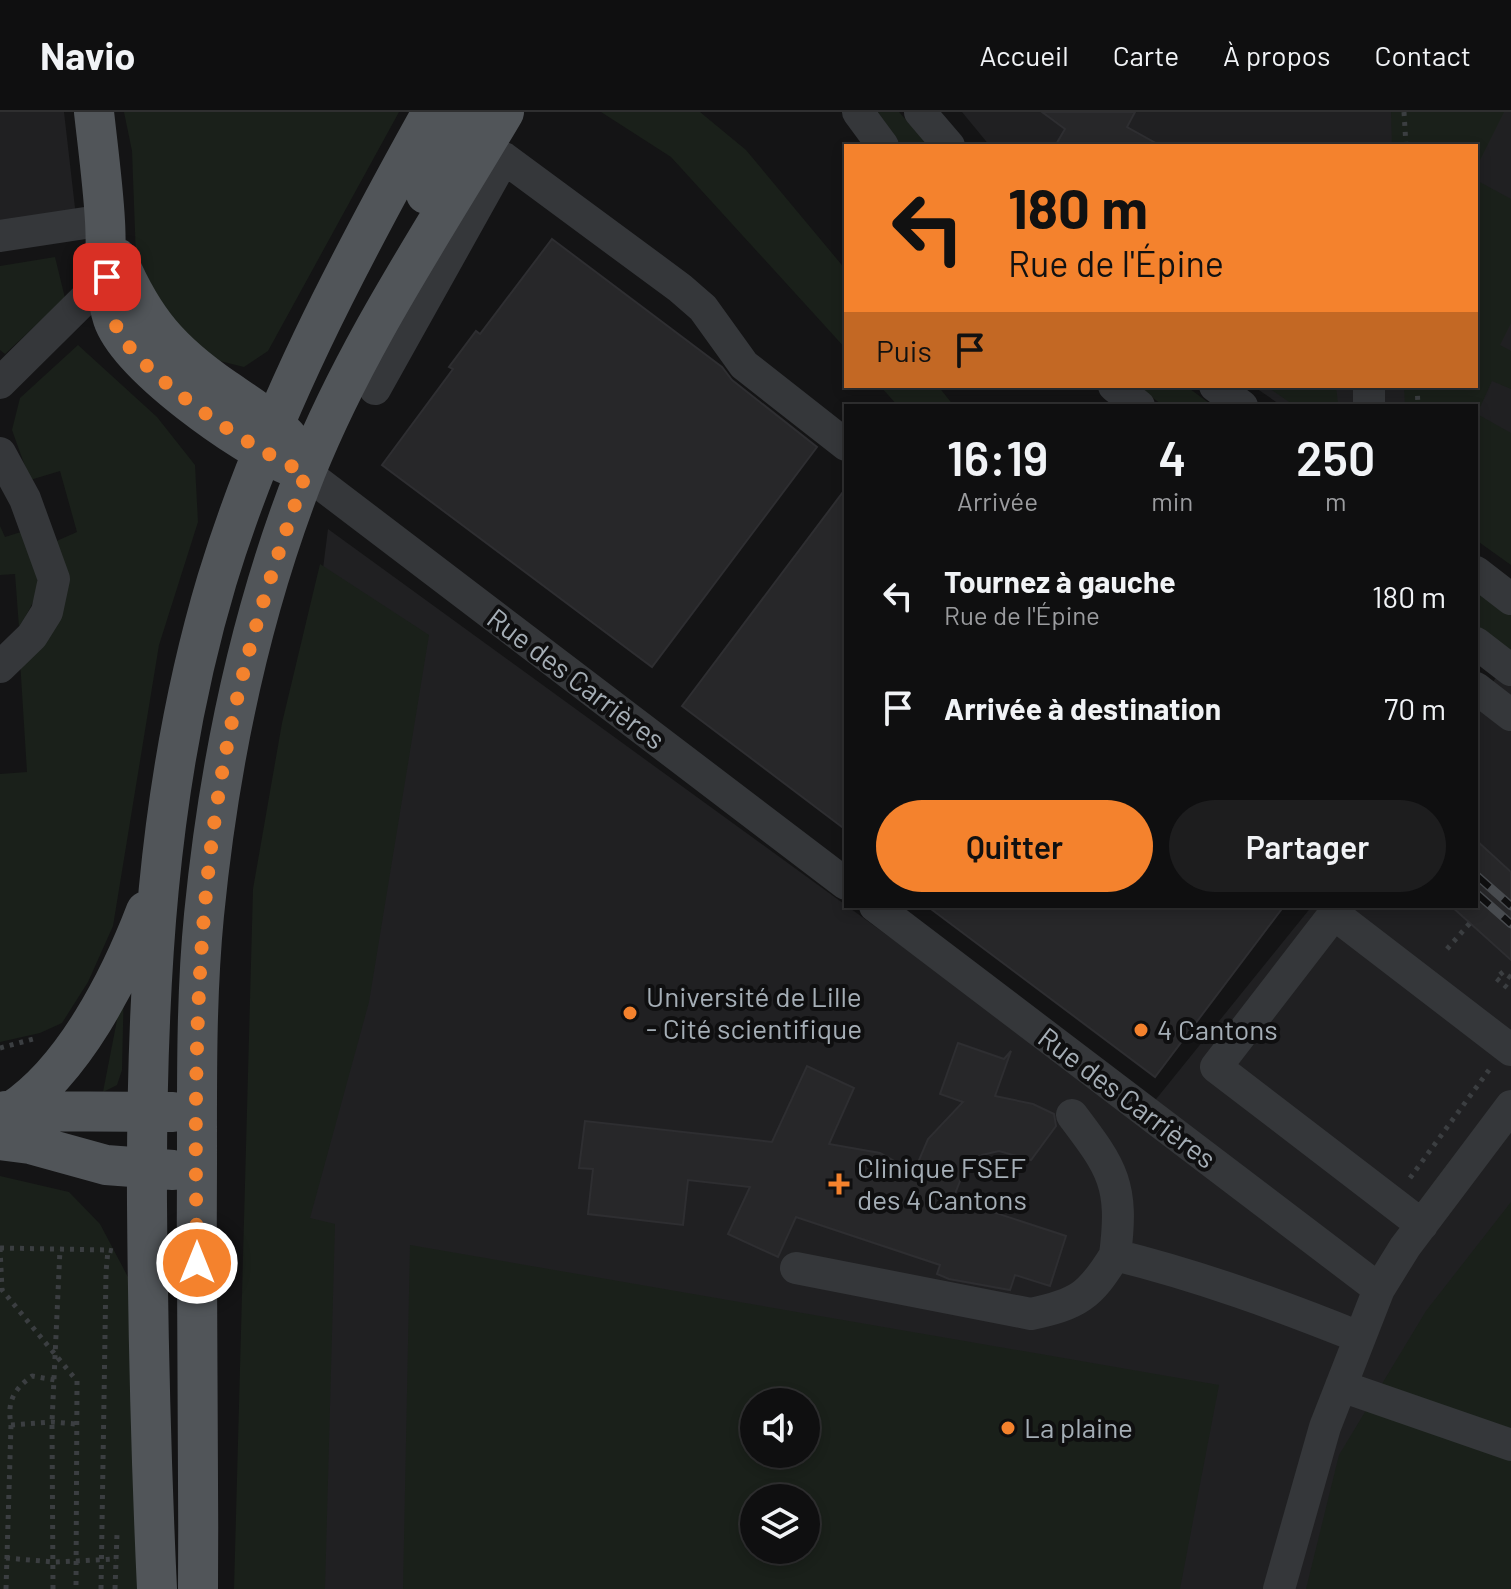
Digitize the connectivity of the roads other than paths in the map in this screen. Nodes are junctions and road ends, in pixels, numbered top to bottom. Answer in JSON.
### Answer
{"nodes":[{"id":1,"x":94,"y":112,"type":"edge"},
{"id":2,"x":432,"y":112,"type":"edge"},
{"id":3,"x":471,"y":112,"type":"edge"},
{"id":4,"x":504,"y":112,"type":"edge"},
{"id":5,"x":858,"y":112,"type":"edge"},
{"id":6,"x":920,"y":112,"type":"edge"},
{"id":7,"x":882,"y":144,"type":"edge"},
{"id":8,"x":947,"y":144,"type":"edge"},
{"id":9,"x":105,"y":220,"type":"junction"},
{"id":10,"x":0,"y":236,"type":"edge"},
{"id":11,"x":107,"y":277,"type":"junction"},
{"id":12,"x":366,"y":346,"type":"junction"},
{"id":13,"x":0,"y":383,"type":"edge"},
{"id":14,"x":1116,"y":388,"type":"edge"},
{"id":15,"x":1218,"y":388,"type":"edge"},
{"id":16,"x":375,"y":389,"type":"dead end"},
{"id":17,"x":1136,"y":404,"type":"edge"},
{"id":18,"x":1239,"y":404,"type":"edge"},
{"id":19,"x":270,"y":439,"type":"junction"},
{"id":20,"x":844,"y":443,"type":"edge"},
{"id":21,"x":0,"y":453,"type":"edge"},
{"id":22,"x":306,"y":473,"type":"junction"},
{"id":23,"x":1478,"y":574,"type":"edge"},
{"id":24,"x":1511,"y":599,"type":"edge"},
{"id":25,"x":1478,"y":645,"type":"edge"},
{"id":26,"x":0,"y":667,"type":"edge"},
{"id":27,"x":1511,"y":670,"type":"edge"},
{"id":28,"x":1478,"y":690,"type":"edge"},
{"id":29,"x":1511,"y":715,"type":"edge"},
{"id":30,"x":158,"y":873,"type":"junction"},
{"id":31,"x":844,"y":882,"type":"edge"},
{"id":32,"x":878,"y":908,"type":"edge"},
{"id":33,"x":1509,"y":1048,"type":"edge"},
{"id":34,"x":1511,"y":1106,"type":"edge"},
{"id":35,"x":147,"y":1112,"type":"junction"},
{"id":36,"x":197,"y":1113,"type":"junction"},
{"id":37,"x":1072,"y":1115,"type":"dead end"},
{"id":38,"x":4,"y":1121,"type":"edge"},
{"id":39,"x":147,"y":1168,"type":"junction"},
{"id":40,"x":197,"y":1171,"type":"junction"},
{"id":41,"x":1422,"y":1225,"type":"junction"},
{"id":42,"x":1115,"y":1255,"type":"junction"},
{"id":43,"x":796,"y":1268,"type":"dead end"},
{"id":44,"x":1379,"y":1289,"type":"junction"},
{"id":45,"x":1359,"y":1337,"type":"junction"},
{"id":46,"x":1341,"y":1386,"type":"junction"},
{"id":47,"x":1511,"y":1445,"type":"edge"},
{"id":48,"x":157,"y":1589,"type":"edge"},
{"id":49,"x":198,"y":1589,"type":"edge"},
{"id":50,"x":1279,"y":1589,"type":"edge"}],
"edges":[{"from":1,"to":9,"type":"main road"},
{"from":2,"to":19,"type":"main road"},
{"from":3,"to":12,"type":"main road"},
{"from":4,"to":12,"type":"main road"},
{"from":5,"to":7,"type":"street"},
{"from":6,"to":8,"type":"street"},
{"from":9,"to":10,"type":"street"},
{"from":9,"to":11,"type":"main road"},
{"from":9,"to":19,"type":"main road"},
{"from":11,"to":13,"type":"street"},
{"from":11,"to":19,"type":"main road"},
{"from":12,"to":22,"type":"main road"},
{"from":14,"to":17,"type":"street"},
{"from":15,"to":18,"type":"street"},
{"from":16,"to":20,"type":"street"},
{"from":19,"to":22,"type":"main road"},
{"from":19,"to":30,"type":"main road"},
{"from":21,"to":26,"type":"street"},
{"from":22,"to":31,"type":"street","name":"Rue des Carrières"},
{"from":22,"to":36,"type":"main road"},
{"from":23,"to":24,"type":"street"},
{"from":25,"to":27,"type":"street"},
{"from":28,"to":29,"type":"street"},
{"from":30,"to":35,"type":"main road"},
{"from":30,"to":38,"type":"main road"},
{"from":32,"to":44,"type":"street","name":"Rue des Carrières"},
{"from":33,"to":41,"type":"street"},
{"from":34,"to":41,"type":"street"},
{"from":35,"to":36,"type":"main road"},
{"from":35,"to":38,"type":"main road"},
{"from":35,"to":39,"type":"main road"},
{"from":36,"to":40,"type":"main road"},
{"from":37,"to":42,"type":"street"},
{"from":38,"to":39,"type":"main road"},
{"from":39,"to":40,"type":"main road"},
{"from":39,"to":48,"type":"main road"},
{"from":40,"to":49,"type":"main road"},
{"from":41,"to":44,"type":"street"},
{"from":42,"to":43,"type":"street"},
{"from":42,"to":45,"type":"street"},
{"from":44,"to":45,"type":"street"},
{"from":45,"to":46,"type":"street"},
{"from":46,"to":47,"type":"street"},
{"from":46,"to":50,"type":"street"}]}
